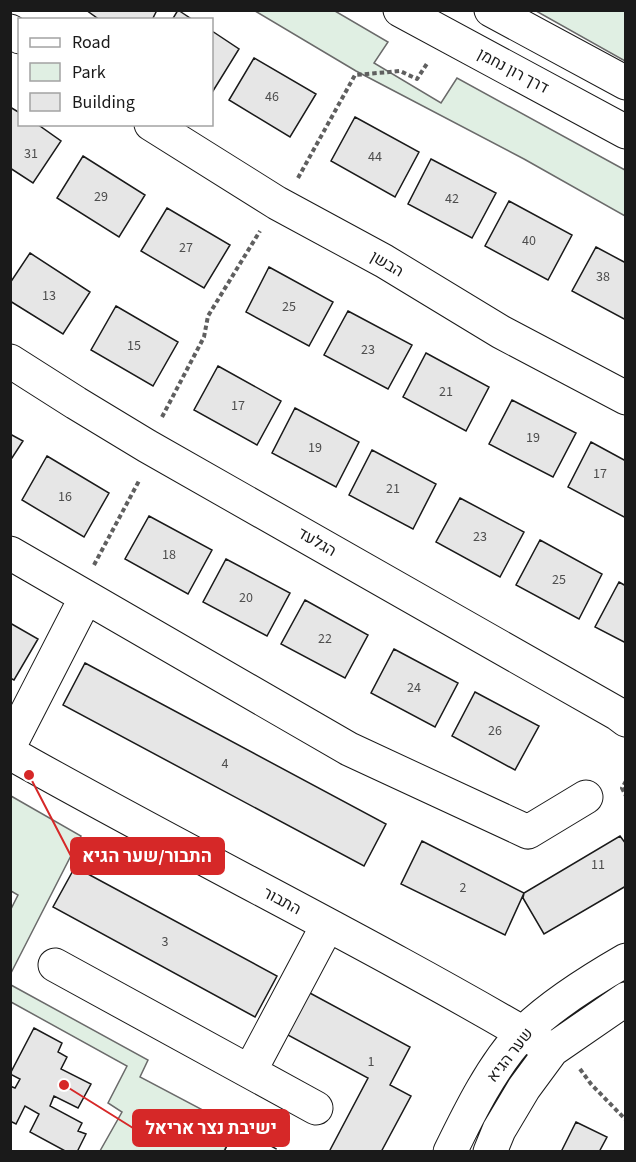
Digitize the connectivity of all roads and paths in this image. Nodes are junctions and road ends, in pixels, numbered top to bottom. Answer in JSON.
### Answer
{"nodes":[{"id":1,"x":400,"y":10,"type":"edge"},
{"id":2,"x":491,"y":10,"type":"edge"},
{"id":3,"x":433,"y":54,"type":"dead end"},
{"id":4,"x":626,"y":83,"type":"edge"},
{"id":5,"x":154,"y":126,"type":"edge"},
{"id":6,"x":626,"y":132,"type":"edge"},
{"id":7,"x":296,"y":182,"type":"dead end"},
{"id":8,"x":264,"y":223,"type":"dead end"},
{"id":9,"x":10,"y":361,"type":"edge"},
{"id":10,"x":626,"y":398,"type":"edge"},
{"id":11,"x":147,"y":446,"type":"junction"},
{"id":12,"x":10,"y":553,"type":"edge"},
{"id":13,"x":86,"y":597,"type":"junction"},
{"id":14,"x":626,"y":720,"type":"edge"},
{"id":15,"x":10,"y":745,"type":"edge"},
{"id":16,"x":10,"y":753,"type":"edge"},
{"id":17,"x":626,"y":781,"type":"edge"},
{"id":18,"x":626,"y":796,"type":"edge"},
{"id":19,"x":586,"y":797,"type":"dead end"},
{"id":20,"x":327,"y":926,"type":"junction"},
{"id":21,"x":626,"y":960,"type":"edge"},
{"id":22,"x":55,"y":965,"type":"dead end"},
{"id":23,"x":626,"y":999,"type":"edge"},
{"id":24,"x":523,"y":1033,"type":"junction"},
{"id":25,"x":558,"y":1047,"type":"junction"},
{"id":26,"x":250,"y":1071,"type":"junction"},
{"id":27,"x":316,"y":1108,"type":"dead end"},
{"id":28,"x":626,"y":1120,"type":"edge"},
{"id":29,"x":450,"y":1152,"type":"edge"},
{"id":30,"x":490,"y":1152,"type":"edge"}],
"edges":[{"from":1,"to":6,"type":"street","name":"דרך רון נחמן"},
{"from":2,"to":4,"type":"street"},
{"from":3,"to":7,"type":"path"},
{"from":5,"to":10,"type":"street","name":"הבשן"},
{"from":8,"to":11,"type":"path"},
{"from":9,"to":11,"type":"street","name":"הגלעד"},
{"from":11,"to":13,"type":"path"},
{"from":11,"to":14,"type":"street","name":"הגלעד"},
{"from":12,"to":13,"type":"street"},
{"from":13,"to":15,"type":"street"},
{"from":13,"to":19,"type":"street"},
{"from":16,"to":20,"type":"street","name":"התבור"},
{"from":17,"to":18,"type":"path"},
{"from":20,"to":24,"type":"street","name":"התבור"},
{"from":20,"to":26,"type":"street"},
{"from":21,"to":24,"type":"street","name":"שער הגיא"},
{"from":22,"to":26,"type":"street"},
{"from":23,"to":25,"type":"street","name":"שער הגיא"},
{"from":24,"to":25,"type":"street","name":"התבור"},
{"from":24,"to":29,"type":"street","name":"שער הגיא"},
{"from":25,"to":28,"type":"path"},
{"from":25,"to":30,"type":"street","name":"שער הגיא"},
{"from":26,"to":27,"type":"street"}]}
